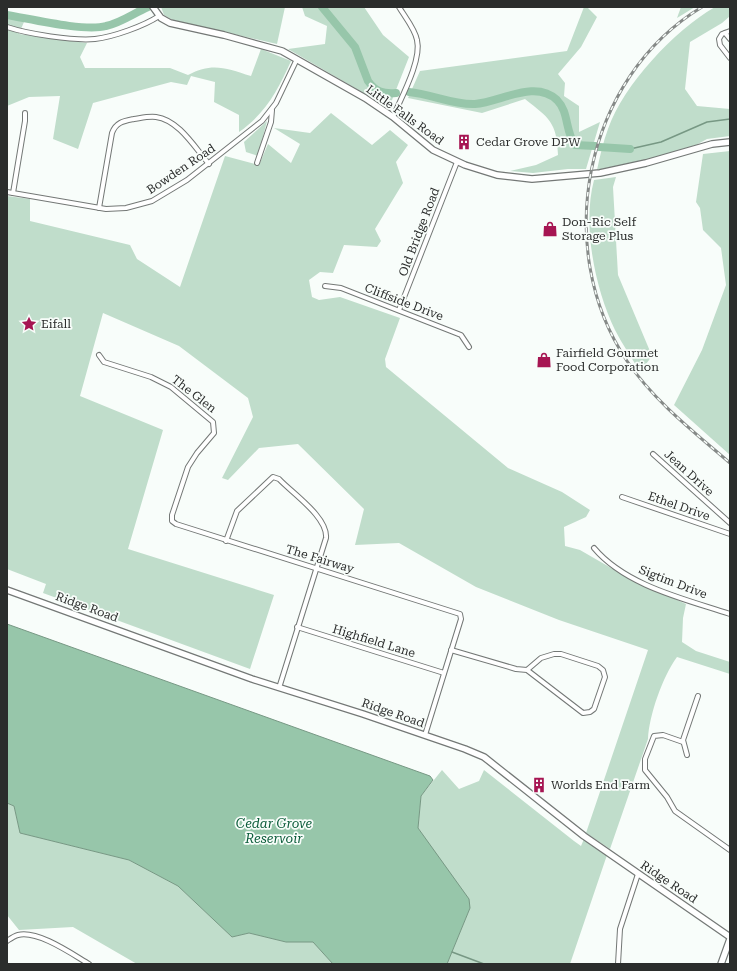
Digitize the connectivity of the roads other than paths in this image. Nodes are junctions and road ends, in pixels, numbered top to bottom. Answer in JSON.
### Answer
{"nodes":[{"id":1,"x":399,"y":7,"type":"edge"},
{"id":2,"x":156,"y":11,"type":"edge"},
{"id":3,"x":7,"y":27,"type":"edge"},
{"id":4,"x":728,"y":32,"type":"edge"},
{"id":5,"x":730,"y":39,"type":"edge"},
{"id":6,"x":730,"y":58,"type":"edge"},
{"id":7,"x":297,"y":59,"type":"junction"},
{"id":8,"x":272,"y":109,"type":"junction"},
{"id":9,"x":25,"y":112,"type":"dead end"},
{"id":10,"x":393,"y":117,"type":"junction"},
{"id":11,"x":730,"y":142,"type":"edge"},
{"id":12,"x":457,"y":162,"type":"junction"},
{"id":13,"x":257,"y":163,"type":"dead end"},
{"id":14,"x":208,"y":164,"type":"junction"},
{"id":15,"x":7,"y":192,"type":"edge"},
{"id":16,"x":13,"y":193,"type":"junction"},
{"id":17,"x":99,"y":208,"type":"junction"},
{"id":18,"x":325,"y":286,"type":"dead end"},
{"id":19,"x":399,"y":310,"type":"junction"},
{"id":20,"x":469,"y":347,"type":"dead end"},
{"id":21,"x":99,"y":355,"type":"dead end"},
{"id":22,"x":653,"y":454,"type":"dead end"},
{"id":23,"x":622,"y":497,"type":"dead end"},
{"id":24,"x":730,"y":523,"type":"edge"},
{"id":25,"x":178,"y":525,"type":"joint"},
{"id":26,"x":730,"y":534,"type":"edge"},
{"id":27,"x":226,"y":541,"type":"junction"},
{"id":28,"x":594,"y":548,"type":"dead end"},
{"id":29,"x":316,"y":568,"type":"junction"},
{"id":30,"x":7,"y":590,"type":"edge"},
{"id":31,"x":730,"y":614,"type":"edge"},
{"id":32,"x":297,"y":628,"type":"junction"},
{"id":33,"x":451,"y":650,"type":"junction"},
{"id":34,"x":527,"y":670,"type":"junction"},
{"id":35,"x":444,"y":673,"type":"junction"},
{"id":36,"x":279,"y":688,"type":"junction"},
{"id":37,"x":698,"y":696,"type":"dead end"},
{"id":38,"x":425,"y":736,"type":"junction"},
{"id":39,"x":683,"y":742,"type":"junction"},
{"id":40,"x":687,"y":755,"type":"dead end"},
{"id":41,"x":730,"y":850,"type":"edge"},
{"id":42,"x":638,"y":874,"type":"junction"},
{"id":43,"x":730,"y":938,"type":"edge"},
{"id":44,"x":7,"y":941,"type":"edge"},
{"id":45,"x":89,"y":964,"type":"edge"},
{"id":46,"x":618,"y":964,"type":"edge"},
{"id":47,"x":721,"y":964,"type":"edge"}],
"edges":[{"from":1,"to":10,"type":"street"},
{"from":2,"to":3,"type":"street"},
{"from":2,"to":7,"type":"main road","name":"Little Falls Road"},
{"from":4,"to":5,"type":"street"},
{"from":4,"to":6,"type":"street"},
{"from":7,"to":8,"type":"street","name":"Bowden Road"},
{"from":7,"to":10,"type":"main road","name":"Little Falls Road"},
{"from":8,"to":13,"type":"street"},
{"from":8,"to":14,"type":"street","name":"Bowden Road"},
{"from":9,"to":16,"type":"street"},
{"from":10,"to":12,"type":"main road","name":"Little Falls Road"},
{"from":11,"to":12,"type":"main road","name":"Little Falls Road"},
{"from":12,"to":19,"type":"street","name":"Old Bridge Road"},
{"from":14,"to":17,"type":"street","name":"Bowden Road"},
{"from":14,"to":17,"type":"street"},
{"from":15,"to":16,"type":"street","name":"Bowden Road"},
{"from":16,"to":17,"type":"street","name":"Bowden Road"},
{"from":18,"to":19,"type":"street","name":"Cliffside Drive"},
{"from":19,"to":20,"type":"street","name":"Cliffside Drive"},
{"from":21,"to":25,"type":"street","name":"The Glen"},
{"from":22,"to":24,"type":"street","name":"Jean Drive"},
{"from":23,"to":26,"type":"street","name":"Ethel Drive"},
{"from":25,"to":27,"type":"street","name":"The Fairway"},
{"from":27,"to":29,"type":"street","name":"The Fairway"},
{"from":27,"to":29,"type":"street"},
{"from":28,"to":31,"type":"street","name":"Sigtim Drive"},
{"from":29,"to":32,"type":"street"},
{"from":29,"to":33,"type":"street","name":"The Fairway"},
{"from":30,"to":36,"type":"main road","name":"Ridge Road"},
{"from":32,"to":35,"type":"street","name":"Highfield Lane"},
{"from":32,"to":36,"type":"street"},
{"from":33,"to":34,"type":"street"},
{"from":33,"to":35,"type":"street"},
{"from":34,"to":34,"type":"street"},
{"from":35,"to":38,"type":"street"},
{"from":36,"to":38,"type":"main road","name":"Ridge Road"},
{"from":37,"to":39,"type":"street"},
{"from":38,"to":42,"type":"main road","name":"Ridge Road"},
{"from":39,"to":40,"type":"street"},
{"from":39,"to":41,"type":"street"},
{"from":42,"to":43,"type":"main road","name":"Ridge Road"},
{"from":42,"to":46,"type":"street"},
{"from":43,"to":47,"type":"main road"},
{"from":44,"to":45,"type":"street"}]}
